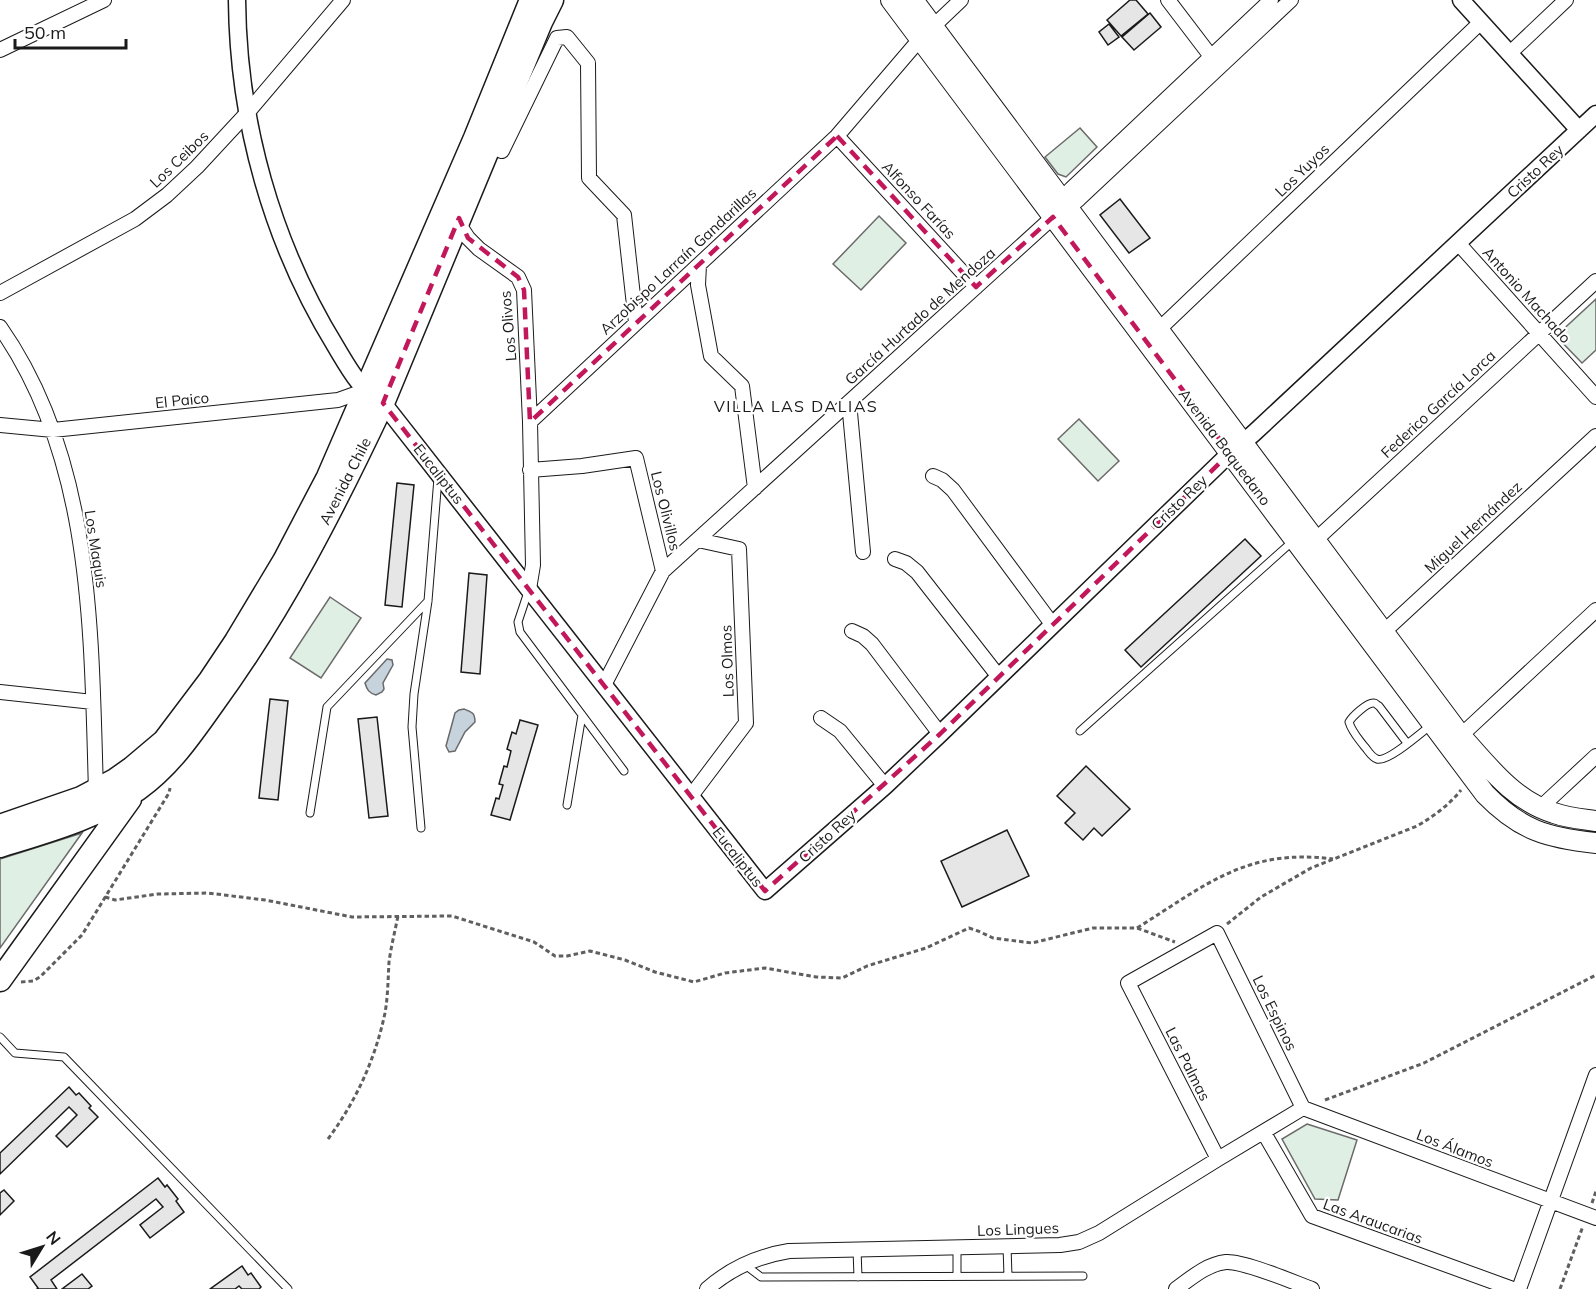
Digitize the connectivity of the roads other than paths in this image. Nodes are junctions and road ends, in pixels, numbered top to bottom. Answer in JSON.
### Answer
{"nodes":[{"id":1,"x":104,"y":0,"type":"edge"},
{"id":2,"x":237,"y":0,"type":"edge"},
{"id":3,"x":343,"y":0,"type":"edge"},
{"id":4,"x":531,"y":0,"type":"edge"},
{"id":5,"x":552,"y":0,"type":"edge"},
{"id":6,"x":891,"y":0,"type":"edge"},
{"id":7,"x":913,"y":0,"type":"edge"},
{"id":8,"x":961,"y":0,"type":"edge"},
{"id":9,"x":1168,"y":0,"type":"edge"},
{"id":10,"x":1271,"y":0,"type":"edge"},
{"id":11,"x":1291,"y":0,"type":"edge"},
{"id":12,"x":1461,"y":0,"type":"edge"},
{"id":13,"x":1566,"y":0,"type":"edge"},
{"id":14,"x":1481,"y":22,"type":"junction"},
{"id":15,"x":926,"y":32,"type":"junction"},
{"id":16,"x":0,"y":50,"type":"edge"},
{"id":17,"x":1510,"y":53,"type":"junction"},
{"id":18,"x":1215,"y":62,"type":"junction"},
{"id":19,"x":248,"y":112,"type":"junction"},
{"id":20,"x":1596,"y":114,"type":"edge"},
{"id":21,"x":1580,"y":130,"type":"junction"},
{"id":22,"x":837,"y":136,"type":"junction"},
{"id":23,"x":490,"y":146,"type":"junction"},
{"id":24,"x":1061,"y":208,"type":"junction"},
{"id":25,"x":459,"y":218,"type":"junction"},
{"id":26,"x":1458,"y":243,"type":"junction"},
{"id":27,"x":699,"y":265,"type":"junction"},
{"id":28,"x":1596,"y":281,"type":"edge"},
{"id":29,"x":976,"y":287,"type":"junction"},
{"id":30,"x":0,"y":293,"type":"edge"},
{"id":31,"x":636,"y":323,"type":"junction"},
{"id":32,"x":0,"y":327,"type":"edge"},
{"id":33,"x":1539,"y":333,"type":"junction"},
{"id":34,"x":1152,"y":335,"type":"junction"},
{"id":35,"x":374,"y":397,"type":"junction"},
{"id":36,"x":1596,"y":397,"type":"edge"},
{"id":37,"x":849,"y":402,"type":"junction"},
{"id":38,"x":530,"y":422,"type":"junction"},
{"id":39,"x":0,"y":425,"type":"edge"},
{"id":40,"x":53,"y":430,"type":"junction"},
{"id":41,"x":1596,"y":436,"type":"edge"},
{"id":42,"x":1237,"y":448,"type":"junction"},
{"id":43,"x":530,"y":470,"type":"junction"},
{"id":44,"x":438,"y":473,"type":"junction"},
{"id":45,"x":933,"y":476,"type":"dead end"},
{"id":46,"x":755,"y":488,"type":"junction"},
{"id":47,"x":698,"y":540,"type":"junction"},
{"id":48,"x":1304,"y":544,"type":"junction"},
{"id":49,"x":862,"y":552,"type":"dead end"},
{"id":50,"x":896,"y":559,"type":"dead end"},
{"id":51,"x":663,"y":571,"type":"junction"},
{"id":52,"x":529,"y":589,"type":"junction"},
{"id":53,"x":428,"y":601,"type":"junction"},
{"id":54,"x":1596,"y":610,"type":"edge"},
{"id":55,"x":1052,"y":624,"type":"junction"},
{"id":56,"x":852,"y":631,"type":"dead end"},
{"id":57,"x":1378,"y":638,"type":"junction"},
{"id":58,"x":999,"y":677,"type":"junction"},
{"id":59,"x":604,"y":685,"type":"junction"},
{"id":60,"x":0,"y":692,"type":"edge"},
{"id":61,"x":93,"y":702,"type":"junction"},
{"id":62,"x":582,"y":714,"type":"junction"},
{"id":63,"x":821,"y":718,"type":"dead end"},
{"id":64,"x":1432,"y":724,"type":"junction"},
{"id":65,"x":1080,"y":732,"type":"dead end"},
{"id":66,"x":940,"y":734,"type":"junction"},
{"id":67,"x":1455,"y":741,"type":"junction"},
{"id":68,"x":1407,"y":743,"type":"junction"},
{"id":69,"x":1596,"y":756,"type":"edge"},
{"id":70,"x":624,"y":771,"type":"dead end"},
{"id":71,"x":885,"y":786,"type":"junction"},
{"id":72,"x":138,"y":789,"type":"junction"},
{"id":73,"x":96,"y":790,"type":"junction"},
{"id":74,"x":691,"y":796,"type":"junction"},
{"id":75,"x":567,"y":805,"type":"dead end"},
{"id":76,"x":1540,"y":808,"type":"junction"},
{"id":77,"x":310,"y":813,"type":"dead end"},
{"id":78,"x":1596,"y":821,"type":"edge"},
{"id":79,"x":0,"y":826,"type":"edge"},
{"id":80,"x":420,"y":828,"type":"dead end"},
{"id":81,"x":1596,"y":843,"type":"edge"},
{"id":82,"x":0,"y":846,"type":"edge"},
{"id":83,"x":765,"y":891,"type":"joint"},
{"id":84,"x":1,"y":978,"type":"edge"},
{"id":85,"x":1128,"y":983,"type":"joint"},
{"id":86,"x":0,"y":1037,"type":"edge"},
{"id":87,"x":1596,"y":1075,"type":"edge"},
{"id":88,"x":1303,"y":1108,"type":"junction"},
{"id":89,"x":1264,"y":1133,"type":"junction"},
{"id":90,"x":1218,"y":1159,"type":"junction"},
{"id":91,"x":1550,"y":1202,"type":"junction"},
{"id":92,"x":1592,"y":1216,"type":"edge"},
{"id":93,"x":1007,"y":1246,"type":"junction"},
{"id":94,"x":957,"y":1247,"type":"junction"},
{"id":95,"x":857,"y":1249,"type":"junction"},
{"id":96,"x":744,"y":1264,"type":"junction"},
{"id":97,"x":957,"y":1276,"type":"junction"},
{"id":98,"x":1008,"y":1276,"type":"junction"},
{"id":99,"x":1083,"y":1276,"type":"dead end"},
{"id":100,"x":858,"y":1277,"type":"junction"},
{"id":101,"x":1521,"y":1288,"type":"edge"},
{"id":102,"x":288,"y":1289,"type":"edge"},
{"id":103,"x":707,"y":1289,"type":"edge"},
{"id":104,"x":1176,"y":1289,"type":"edge"},
{"id":105,"x":1312,"y":1289,"type":"edge"}],
"edges":[{"from":1,"to":16,"type":"street"},
{"from":2,"to":19,"type":"street","name":"Eucaliptus"},
{"from":3,"to":19,"type":"street","name":"Los Ceibos"},
{"from":4,"to":35,"type":"highway","name":"Avenida Chile"},
{"from":5,"to":23,"type":"highway","name":"Avenida Chile"},
{"from":6,"to":15,"type":"main road","name":"Avenida Baquedano"},
{"from":7,"to":15,"type":"main road","name":"Avenida Baquedano"},
{"from":8,"to":15,"type":"street","name":"Arzobispo Larraín Gandarillas"},
{"from":9,"to":18,"type":"street"},
{"from":10,"to":18,"type":"street","name":"García Hurtado de Mendoza"},
{"from":11,"to":18,"type":"street","name":"García Hurtado de Mendoza"},
{"from":12,"to":14,"type":"street"},
{"from":13,"to":17,"type":"street"},
{"from":14,"to":17,"type":"street"},
{"from":14,"to":34,"type":"street","name":"Los Yuyos"},
{"from":15,"to":22,"type":"street","name":"Arzobispo Larraín Gandarillas"},
{"from":15,"to":24,"type":"main road","name":"Avenida Baquedano"},
{"from":17,"to":21,"type":"street"},
{"from":18,"to":24,"type":"street","name":"García Hurtado de Mendoza"},
{"from":19,"to":30,"type":"street","name":"Los Ceibos"},
{"from":19,"to":35,"type":"street","name":"Eucaliptus"},
{"from":20,"to":21,"type":"street","name":"Cristo Rey"},
{"from":21,"to":26,"type":"street","name":"Cristo Rey"},
{"from":22,"to":27,"type":"street","name":"Arzobispo Larraín Gandarillas"},
{"from":22,"to":29,"type":"street","name":"Alfonso Farías"},
{"from":23,"to":25,"type":"highway","name":"Avenida Chile"},
{"from":23,"to":31,"type":"street"},
{"from":24,"to":29,"type":"street","name":"García Hurtado de Mendoza"},
{"from":24,"to":34,"type":"main road","name":"Avenida Baquedano"},
{"from":25,"to":35,"type":"highway","name":"Avenida Chile"},
{"from":25,"to":38,"type":"street","name":"Los Olivos"},
{"from":26,"to":33,"type":"street","name":"Antonio Machado"},
{"from":26,"to":42,"type":"street","name":"Cristo Rey"},
{"from":27,"to":31,"type":"street","name":"Arzobispo Larraín Gandarillas"},
{"from":27,"to":46,"type":"street"},
{"from":28,"to":33,"type":"street","name":"Federico García Lorca"},
{"from":29,"to":37,"type":"street","name":"García Hurtado de Mendoza"},
{"from":31,"to":38,"type":"street","name":"Arzobispo Larraín Gandarillas"},
{"from":32,"to":40,"type":"street","name":"Los Maquis"},
{"from":33,"to":36,"type":"street","name":"Antonio Machado"},
{"from":33,"to":48,"type":"street","name":"Federico García Lorca"},
{"from":34,"to":42,"type":"main road","name":"Avenida Baquedano"},
{"from":35,"to":40,"type":"street","name":"El Paico"},
{"from":35,"to":44,"type":"street","name":"Eucaliptus"},
{"from":35,"to":72,"type":"highway","name":"Avenida Chile"},
{"from":35,"to":73,"type":"highway","name":"Avenida Chile"},
{"from":37,"to":46,"type":"street","name":"García Hurtado de Mendoza"},
{"from":37,"to":49,"type":"street"},
{"from":38,"to":43,"type":"street"},
{"from":39,"to":40,"type":"street","name":"El Paico"},
{"from":40,"to":61,"type":"street","name":"Los Maquis"},
{"from":41,"to":57,"type":"street","name":"Miguel Hernández"},
{"from":42,"to":48,"type":"main road","name":"Avenida Baquedano"},
{"from":42,"to":55,"type":"street","name":"Cristo Rey"},
{"from":43,"to":51,"type":"street","name":"Los Olivillos"},
{"from":43,"to":52,"type":"street"},
{"from":44,"to":52,"type":"street","name":"Eucaliptus"},
{"from":44,"to":53,"type":"lane"},
{"from":45,"to":55,"type":"street"},
{"from":46,"to":47,"type":"street","name":"García Hurtado de Mendoza"},
{"from":47,"to":51,"type":"street","name":"García Hurtado de Mendoza"},
{"from":47,"to":74,"type":"street","name":"Los Olmos"},
{"from":48,"to":57,"type":"main road","name":"Avenida Baquedano"},
{"from":48,"to":65,"type":"lane"},
{"from":50,"to":58,"type":"street"},
{"from":51,"to":59,"type":"street","name":"García Hurtado de Mendoza"},
{"from":52,"to":59,"type":"street","name":"Eucaliptus"},
{"from":52,"to":62,"type":"lane"},
{"from":53,"to":77,"type":"lane"},
{"from":53,"to":80,"type":"lane"},
{"from":54,"to":67,"type":"street"},
{"from":55,"to":58,"type":"street","name":"Cristo Rey"},
{"from":56,"to":66,"type":"street"},
{"from":57,"to":64,"type":"main road","name":"Avenida Baquedano"},
{"from":57,"to":67,"type":"main road","name":"Avenida Baquedano"},
{"from":58,"to":66,"type":"street","name":"Cristo Rey"},
{"from":59,"to":74,"type":"street","name":"Eucaliptus"},
{"from":60,"to":61,"type":"street"},
{"from":61,"to":73,"type":"street","name":"Los Maquis"},
{"from":62,"to":70,"type":"lane"},
{"from":62,"to":75,"type":"lane"},
{"from":63,"to":71,"type":"street"},
{"from":64,"to":67,"type":"main road","name":"Avenida Baquedano"},
{"from":64,"to":68,"type":"lane"},
{"from":66,"to":71,"type":"street","name":"Cristo Rey"},
{"from":67,"to":76,"type":"main road","name":"Avenida Baquedano"},
{"from":67,"to":81,"type":"main road","name":"Avenida Baquedano"},
{"from":68,"to":68,"type":"lane"},
{"from":69,"to":76,"type":"street"},
{"from":71,"to":83,"type":"street","name":"Cristo Rey"},
{"from":72,"to":82,"type":"highway","name":"Avenida Chile"},
{"from":72,"to":84,"type":"highway"},
{"from":73,"to":79,"type":"highway","name":"Avenida Chile"},
{"from":74,"to":83,"type":"street","name":"Eucaliptus"},
{"from":76,"to":78,"type":"main road","name":"Avenida Baquedano"},
{"from":85,"to":88,"type":"street","name":"Los Espinos"},
{"from":85,"to":90,"type":"street","name":"Las Palmas"},
{"from":86,"to":102,"type":"lane"},
{"from":87,"to":91,"type":"street"},
{"from":88,"to":89,"type":"street","name":"Los Lingues"},
{"from":88,"to":91,"type":"street","name":"Los Álamos"},
{"from":89,"to":90,"type":"street","name":"Los Lingues"},
{"from":89,"to":101,"type":"street","name":"Las Araucarias"},
{"from":90,"to":93,"type":"street","name":"Los Lingues"},
{"from":91,"to":92,"type":"street","name":"Los Álamos"},
{"from":91,"to":101,"type":"street"},
{"from":93,"to":94,"type":"street","name":"Los Lingues"},
{"from":93,"to":98,"type":"lane"},
{"from":94,"to":95,"type":"street","name":"Los Lingues"},
{"from":94,"to":97,"type":"lane"},
{"from":95,"to":96,"type":"street","name":"Los Lingues"},
{"from":95,"to":100,"type":"lane"},
{"from":96,"to":100,"type":"lane"},
{"from":96,"to":103,"type":"street","name":"Los Lingues"},
{"from":97,"to":98,"type":"lane"},
{"from":97,"to":100,"type":"lane"},
{"from":98,"to":99,"type":"lane"},
{"from":104,"to":105,"type":"street"}]}
